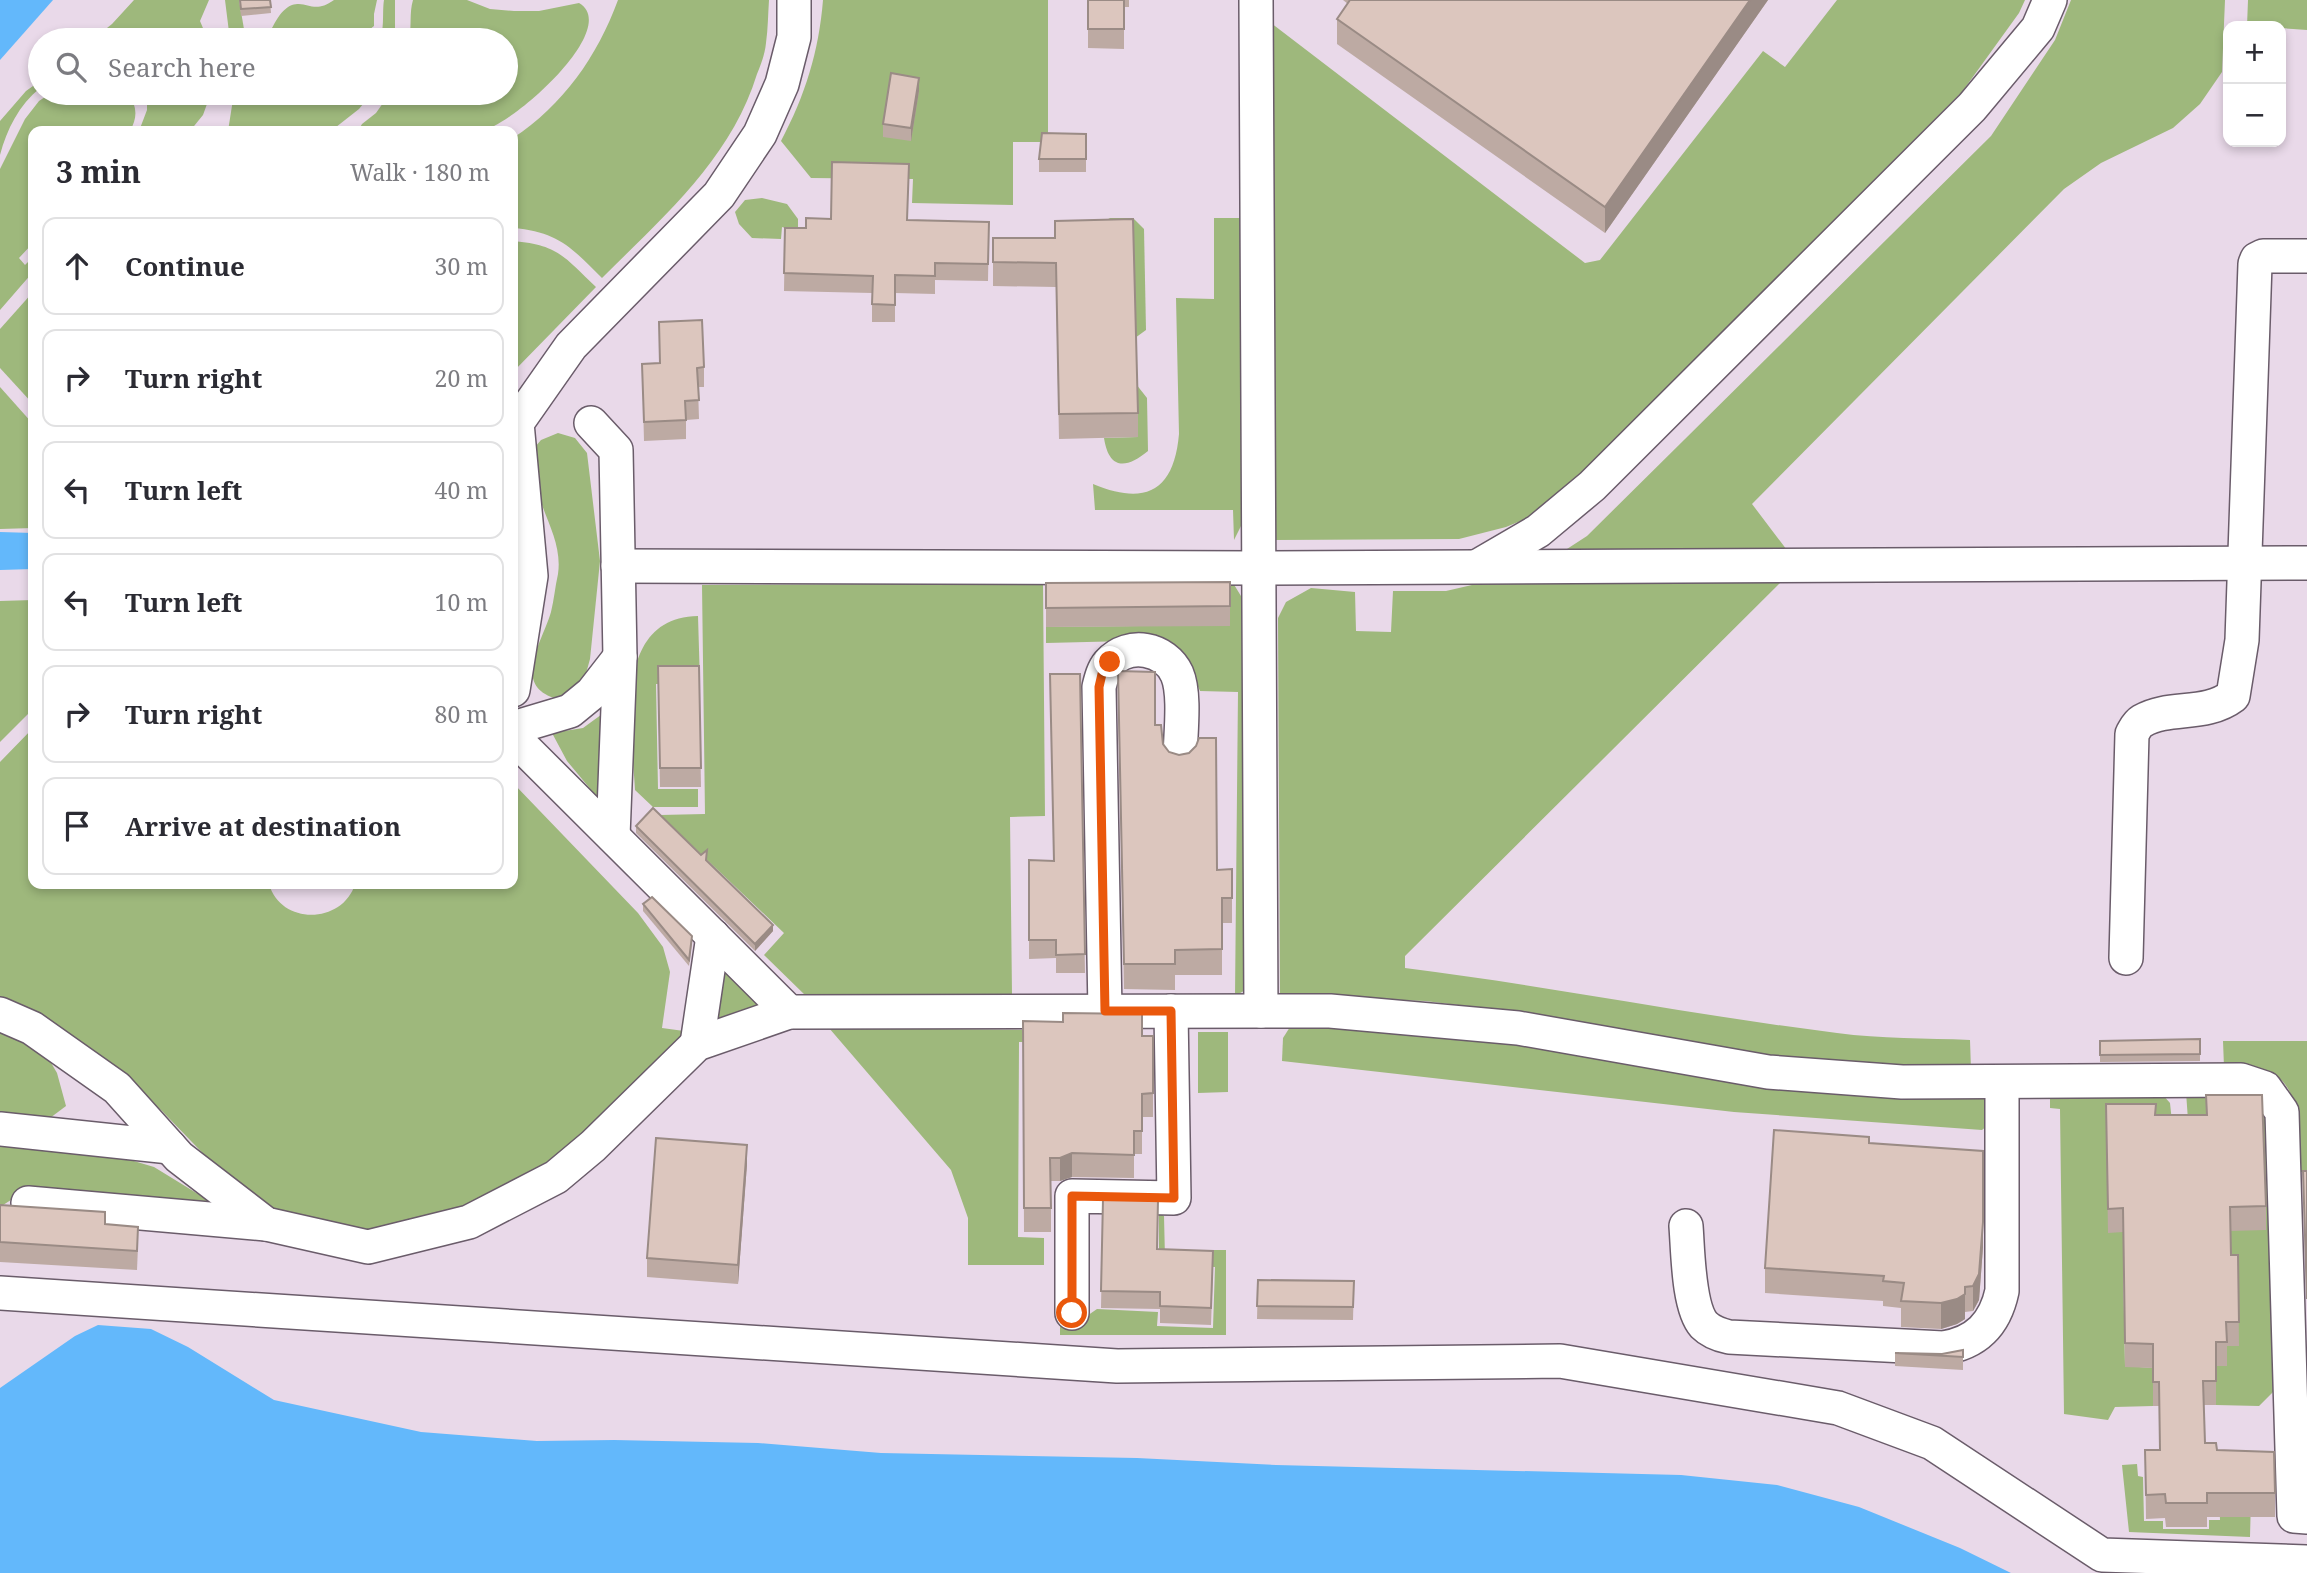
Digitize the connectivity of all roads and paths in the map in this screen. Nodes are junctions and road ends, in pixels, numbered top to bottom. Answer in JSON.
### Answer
{"nodes":[{"id":1,"x":794,"y":0,"type":"edge"},
{"id":2,"x":1256,"y":0,"type":"edge"},
{"id":3,"x":2050,"y":0,"type":"edge"},
{"id":4,"x":2307,"y":256,"type":"edge"},
{"id":5,"x":518,"y":419,"type":"edge"},
{"id":6,"x":591,"y":424,"type":"dead end"},
{"id":7,"x":518,"y":452,"type":"edge"},
{"id":8,"x":2246,"y":563,"type":"junction"},
{"id":9,"x":2307,"y":564,"type":"edge"},
{"id":10,"x":618,"y":566,"type":"junction"},
{"id":11,"x":1476,"y":567,"type":"junction"},
{"id":12,"x":1259,"y":568,"type":"junction"},
{"id":13,"x":620,"y":657,"type":"junction"},
{"id":14,"x":518,"y":658,"type":"edge"},
{"id":15,"x":518,"y":727,"type":"edge"},
{"id":16,"x":518,"y":742,"type":"edge"},
{"id":17,"x":1180,"y":761,"type":"edge"},
{"id":18,"x":613,"y":836,"type":"junction"},
{"id":19,"x":713,"y":936,"type":"junction"},
{"id":20,"x":2126,"y":958,"type":"dead end"},
{"id":21,"x":1105,"y":1011,"type":"junction"},
{"id":22,"x":1171,"y":1011,"type":"junction"},
{"id":23,"x":1261,"y":1011,"type":"junction"},
{"id":24,"x":789,"y":1012,"type":"junction"},
{"id":25,"x":0,"y":1014,"type":"edge"},
{"id":26,"x":697,"y":1044,"type":"junction"},
{"id":27,"x":2002,"y":1082,"type":"junction"},
{"id":28,"x":0,"y":1129,"type":"edge"},
{"id":29,"x":170,"y":1147,"type":"junction"},
{"id":30,"x":28,"y":1203,"type":"dead end"},
{"id":31,"x":266,"y":1224,"type":"junction"},
{"id":32,"x":1686,"y":1226,"type":"dead end"},
{"id":33,"x":0,"y":1293,"type":"edge"},
{"id":34,"x":1072,"y":1313,"type":"dead end"},
{"id":35,"x":2307,"y":1517,"type":"edge"},
{"id":36,"x":2307,"y":1562,"type":"edge"}],
"edges":[{"from":1,"to":5,"type":"lane"},
{"from":2,"to":12,"type":"lane"},
{"from":3,"to":11,"type":"lane"},
{"from":4,"to":8,"type":"lane"},
{"from":6,"to":10,"type":"lane"},
{"from":7,"to":14,"type":"lane"},
{"from":8,"to":9,"type":"lane"},
{"from":8,"to":11,"type":"lane"},
{"from":8,"to":20,"type":"lane"},
{"from":10,"to":12,"type":"lane"},
{"from":10,"to":13,"type":"lane"},
{"from":11,"to":12,"type":"lane"},
{"from":12,"to":23,"type":"lane"},
{"from":13,"to":15,"type":"lane"},
{"from":13,"to":18,"type":"lane"},
{"from":16,"to":18,"type":"lane"},
{"from":17,"to":21,"type":"lane"},
{"from":18,"to":19,"type":"lane"},
{"from":19,"to":24,"type":"lane"},
{"from":19,"to":26,"type":"lane"},
{"from":21,"to":22,"type":"lane"},
{"from":21,"to":24,"type":"lane"},
{"from":22,"to":23,"type":"lane"},
{"from":22,"to":34,"type":"lane"},
{"from":23,"to":27,"type":"lane"},
{"from":24,"to":26,"type":"lane"},
{"from":25,"to":29,"type":"lane"},
{"from":26,"to":31,"type":"lane"},
{"from":27,"to":32,"type":"lane"},
{"from":27,"to":35,"type":"lane"},
{"from":28,"to":29,"type":"lane"},
{"from":29,"to":31,"type":"lane"},
{"from":30,"to":31,"type":"lane"},
{"from":33,"to":36,"type":"lane"}]}
